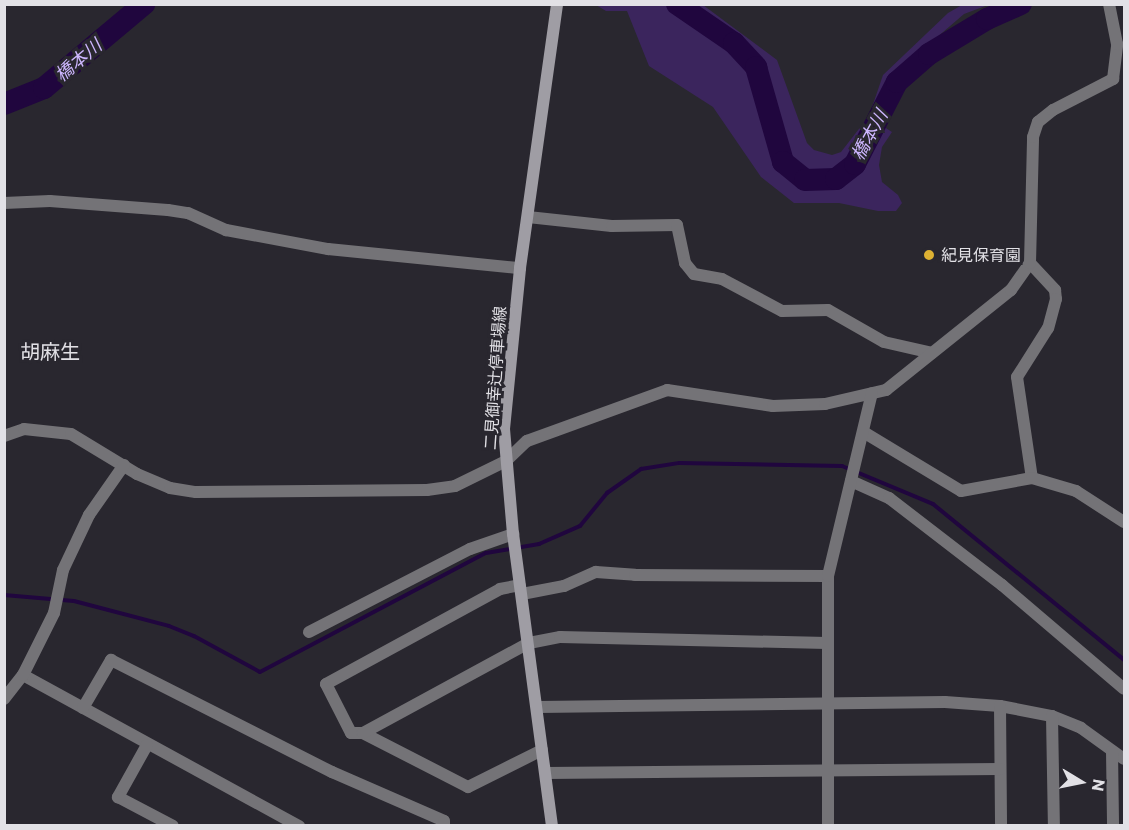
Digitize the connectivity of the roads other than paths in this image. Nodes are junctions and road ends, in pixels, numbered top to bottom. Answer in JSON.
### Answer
{"nodes":[{"id":1,"x":556,"y":4,"type":"edge"},
{"id":2,"x":1109,"y":6,"type":"edge"},
{"id":3,"x":4,"y":203,"type":"edge"},
{"id":4,"x":528,"y":217,"type":"junction"},
{"id":5,"x":1030,"y":263,"type":"junction"},
{"id":6,"x":520,"y":268,"type":"junction"},
{"id":7,"x":932,"y":353,"type":"junction"},
{"id":8,"x":872,"y":393,"type":"junction"},
{"id":9,"x":4,"y":435,"type":"edge"},
{"id":10,"x":863,"y":437,"type":"junction"},
{"id":11,"x":506,"y":461,"type":"junction"},
{"id":12,"x":124,"y":465,"type":"junction"},
{"id":13,"x":852,"y":478,"type":"junction"},
{"id":14,"x":1032,"y":478,"type":"junction"},
{"id":15,"x":1125,"y":522,"type":"edge"},
{"id":16,"x":513,"y":535,"type":"junction"},
{"id":17,"x":828,"y":576,"type":"junction"},
{"id":18,"x":521,"y":589,"type":"junction"},
{"id":19,"x":309,"y":632,"type":"dead end"},
{"id":20,"x":529,"y":643,"type":"junction"},
{"id":21,"x":827,"y":643,"type":"junction"},
{"id":22,"x":23,"y":675,"type":"junction"},
{"id":23,"x":1125,"y":689,"type":"edge"},
{"id":24,"x":4,"y":699,"type":"edge"},
{"id":25,"x":826,"y":706,"type":"junction"},
{"id":26,"x":1000,"y":706,"type":"junction"},
{"id":27,"x":538,"y":707,"type":"junction"},
{"id":28,"x":83,"y":708,"type":"junction"},
{"id":29,"x":1052,"y":716,"type":"junction"},
{"id":30,"x":363,"y":733,"type":"junction"},
{"id":31,"x":147,"y":745,"type":"junction"},
{"id":32,"x":542,"y":750,"type":"junction"},
{"id":33,"x":1112,"y":751,"type":"junction"},
{"id":34,"x":1125,"y":759,"type":"edge"},
{"id":35,"x":1000,"y":769,"type":"junction"},
{"id":36,"x":826,"y":771,"type":"junction"},
{"id":37,"x":546,"y":773,"type":"junction"},
{"id":38,"x":173,"y":825,"type":"edge"},
{"id":39,"x":299,"y":825,"type":"edge"},
{"id":40,"x":444,"y":825,"type":"edge"},
{"id":41,"x":552,"y":825,"type":"edge"},
{"id":42,"x":828,"y":825,"type":"edge"},
{"id":43,"x":1001,"y":825,"type":"edge"},
{"id":44,"x":1054,"y":825,"type":"edge"},
{"id":45,"x":1113,"y":825,"type":"edge"}],
"edges":[{"from":1,"to":4,"type":"main road","name":"二見御幸辻停車場線"},
{"from":2,"to":5,"type":"street"},
{"from":3,"to":6,"type":"street"},
{"from":4,"to":6,"type":"main road","name":"二見御幸辻停車場線"},
{"from":4,"to":7,"type":"street"},
{"from":5,"to":7,"type":"street"},
{"from":5,"to":14,"type":"street"},
{"from":6,"to":11,"type":"main road","name":"二見御幸辻停車場線"},
{"from":7,"to":8,"type":"street"},
{"from":8,"to":10,"type":"street"},
{"from":8,"to":11,"type":"street"},
{"from":9,"to":12,"type":"street"},
{"from":10,"to":13,"type":"street"},
{"from":10,"to":14,"type":"street"},
{"from":11,"to":12,"type":"street"},
{"from":11,"to":16,"type":"main road","name":"二見御幸辻停車場線"},
{"from":12,"to":22,"type":"street"},
{"from":13,"to":17,"type":"street"},
{"from":13,"to":23,"type":"street"},
{"from":14,"to":15,"type":"street"},
{"from":16,"to":18,"type":"main road","name":"二見御幸辻停車場線"},
{"from":16,"to":19,"type":"street"},
{"from":17,"to":18,"type":"street"},
{"from":17,"to":21,"type":"street"},
{"from":18,"to":20,"type":"main road","name":"二見御幸辻停車場線"},
{"from":18,"to":30,"type":"street"},
{"from":20,"to":21,"type":"street"},
{"from":20,"to":27,"type":"main road","name":"二見御幸辻停車場線"},
{"from":20,"to":30,"type":"street"},
{"from":21,"to":25,"type":"street"},
{"from":22,"to":24,"type":"street"},
{"from":22,"to":28,"type":"street"},
{"from":25,"to":26,"type":"street"},
{"from":25,"to":27,"type":"street"},
{"from":25,"to":36,"type":"street"},
{"from":26,"to":29,"type":"street"},
{"from":26,"to":35,"type":"street"},
{"from":27,"to":32,"type":"main road","name":"二見御幸辻停車場線"},
{"from":28,"to":31,"type":"street"},
{"from":28,"to":40,"type":"street"},
{"from":29,"to":33,"type":"street"},
{"from":29,"to":44,"type":"street"},
{"from":30,"to":32,"type":"street"},
{"from":31,"to":38,"type":"street"},
{"from":31,"to":39,"type":"street"},
{"from":32,"to":37,"type":"main road","name":"二見御幸辻停車場線"},
{"from":33,"to":34,"type":"street"},
{"from":33,"to":45,"type":"street"},
{"from":35,"to":36,"type":"street"},
{"from":35,"to":43,"type":"street"},
{"from":36,"to":37,"type":"street"},
{"from":36,"to":42,"type":"street"},
{"from":37,"to":41,"type":"main road","name":"二見御幸辻停車場線"}]}
